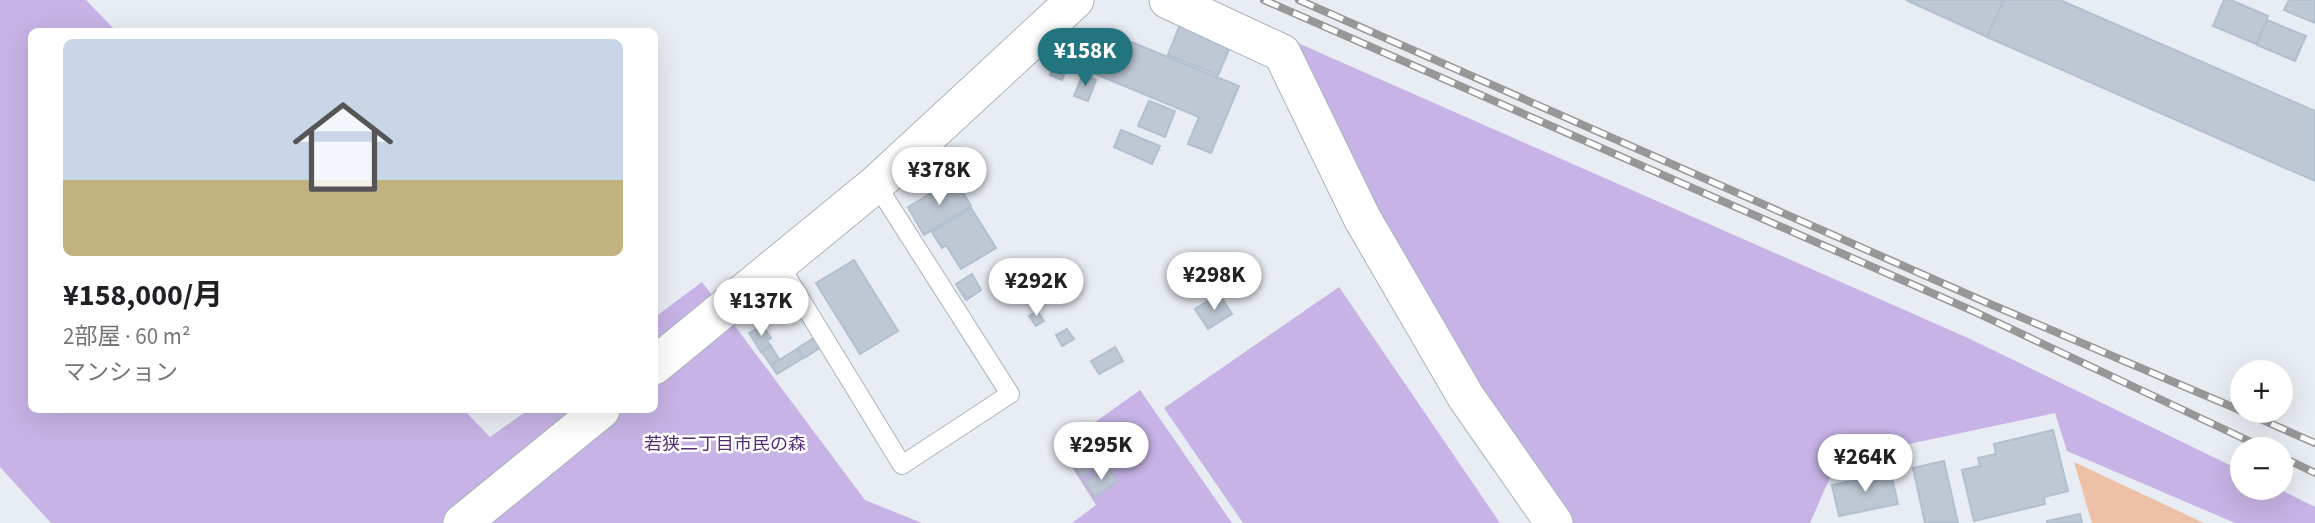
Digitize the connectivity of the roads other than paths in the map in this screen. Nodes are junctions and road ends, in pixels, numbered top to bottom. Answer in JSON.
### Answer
{"nodes":[{"id":1,"x":1075,"y":0,"type":"edge"},
{"id":2,"x":1168,"y":0,"type":"edge"},
{"id":3,"x":876,"y":184,"type":"junction"},
{"id":4,"x":779,"y":264,"type":"junction"},
{"id":5,"x":658,"y":363,"type":"edge"},
{"id":6,"x":597,"y":413,"type":"edge"},
{"id":7,"x":462,"y":523,"type":"edge"},
{"id":8,"x":1553,"y":523,"type":"edge"}],
"edges":[{"from":1,"to":3,"type":"street"},
{"from":2,"to":8,"type":"street"},
{"from":3,"to":4,"type":"street"},
{"from":3,"to":4,"type":"lane"},
{"from":4,"to":5,"type":"street"},
{"from":6,"to":7,"type":"street"}]}
